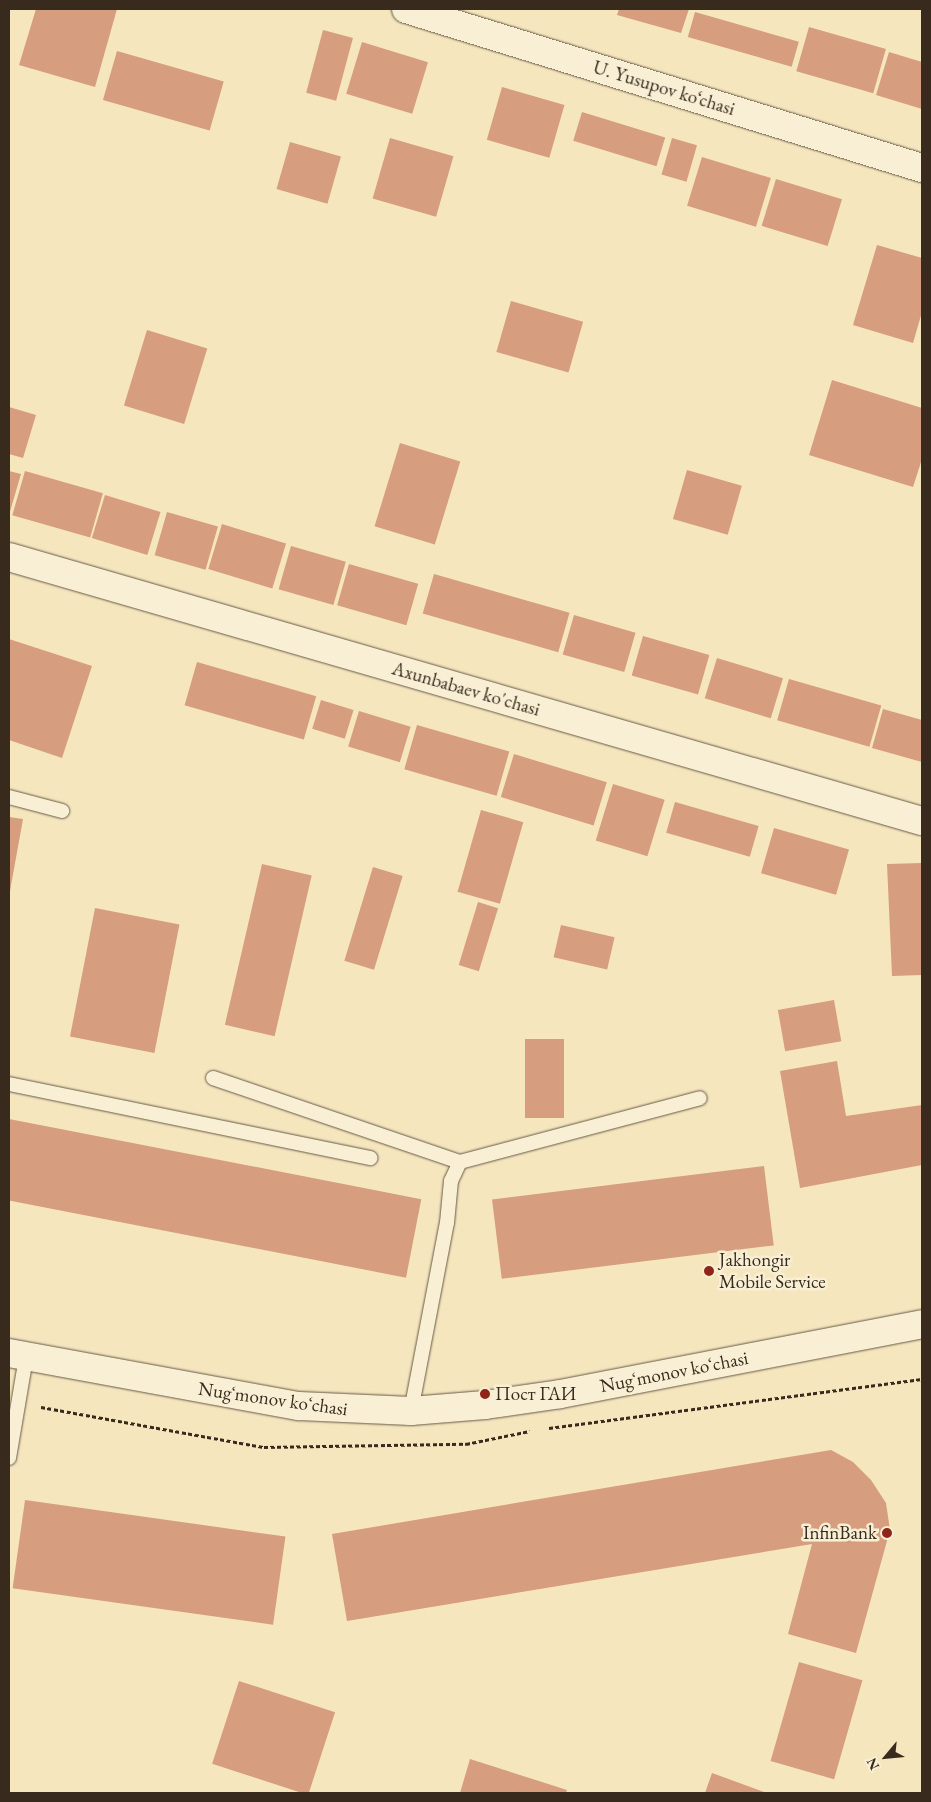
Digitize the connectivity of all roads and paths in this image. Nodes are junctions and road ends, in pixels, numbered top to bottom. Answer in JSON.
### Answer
{"nodes":[{"id":1,"x":406,"y":9,"type":"edge"},
{"id":2,"x":922,"y":168,"type":"edge"},
{"id":3,"x":9,"y":557,"type":"edge"},
{"id":4,"x":9,"y":797,"type":"edge"},
{"id":5,"x":62,"y":811,"type":"dead end"},
{"id":6,"x":922,"y":821,"type":"edge"},
{"id":7,"x":213,"y":1078,"type":"dead end"},
{"id":8,"x":9,"y":1084,"type":"edge"},
{"id":9,"x":700,"y":1098,"type":"dead end"},
{"id":10,"x":371,"y":1158,"type":"dead end"},
{"id":11,"x":460,"y":1162,"type":"junction"},
{"id":12,"x":922,"y":1324,"type":"edge"},
{"id":13,"x":17,"y":1355,"type":"edge"},
{"id":14,"x":412,"y":1411,"type":"junction"},
{"id":15,"x":12,"y":1425,"type":"edge"},
{"id":16,"x":9,"y":1458,"type":"edge"}],
"edges":[{"from":1,"to":2,"type":"street","name":"U. Yusupov ko‘chasi"},
{"from":3,"to":6,"type":"street","name":"Axunbabaev ko'chasi"},
{"from":4,"to":5,"type":"lane"},
{"from":7,"to":11,"type":"lane"},
{"from":8,"to":10,"type":"lane"},
{"from":9,"to":11,"type":"lane"},
{"from":11,"to":14,"type":"lane"},
{"from":12,"to":14,"type":"street","name":"Nugʻmonov koʻchasi"},
{"from":13,"to":14,"type":"street","name":"Nugʻmonov koʻchasi"},
{"from":13,"to":15,"type":"lane"},
{"from":15,"to":16,"type":"lane"}]}
